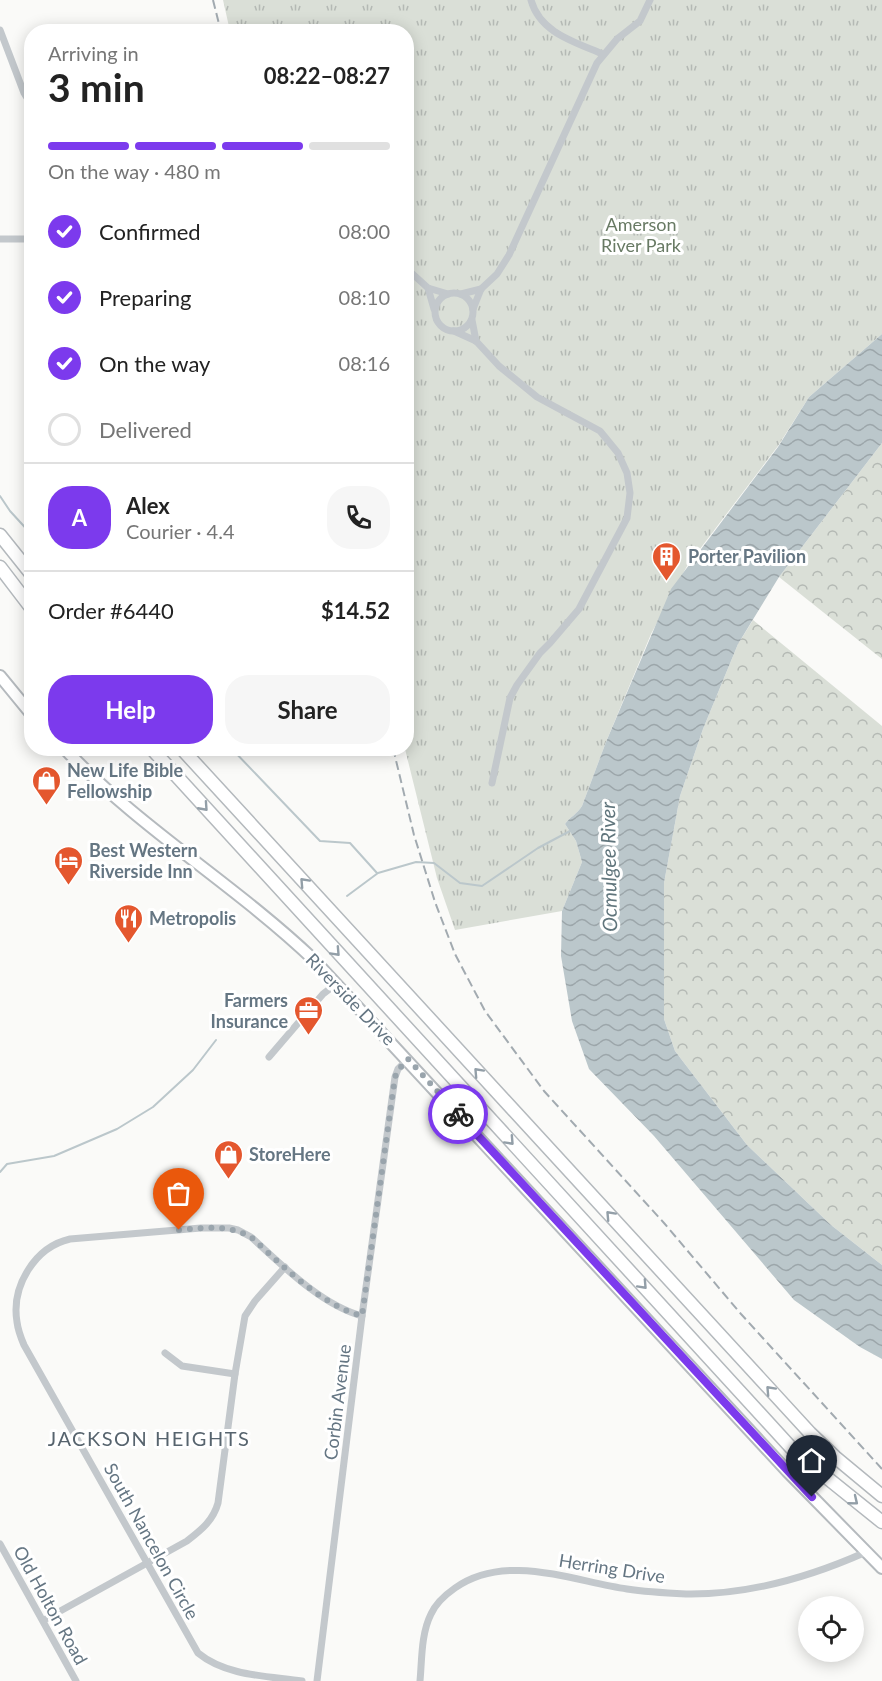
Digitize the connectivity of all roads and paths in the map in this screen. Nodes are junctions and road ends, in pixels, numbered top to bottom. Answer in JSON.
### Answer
{"nodes":[{"id":1,"x":531,"y":0,"type":"edge"},
{"id":2,"x":650,"y":0,"type":"edge"},
{"id":3,"x":0,"y":30,"type":"edge"},
{"id":4,"x":603,"y":54,"type":"junction"},
{"id":5,"x":24,"y":93,"type":"edge"},
{"id":6,"x":0,"y":239,"type":"edge"},
{"id":7,"x":24,"y":239,"type":"edge"},
{"id":8,"x":414,"y":275,"type":"edge"},
{"id":9,"x":428,"y":288,"type":"junction"},
{"id":10,"x":481,"y":289,"type":"junction"},
{"id":11,"x":448,"y":294,"type":"junction"},
{"id":12,"x":461,"y":294,"type":"junction"},
{"id":13,"x":473,"y":309,"type":"junction"},
{"id":14,"x":435,"y":311,"type":"junction"},
{"id":15,"x":472,"y":320,"type":"junction"},
{"id":16,"x":454,"y":331,"type":"junction"},
{"id":17,"x":476,"y":341,"type":"junction"},
{"id":18,"x":0,"y":535,"type":"edge"},
{"id":19,"x":24,"y":565,"type":"edge"},
{"id":20,"x":0,"y":567,"type":"edge"},
{"id":21,"x":24,"y":598,"type":"edge"},
{"id":22,"x":0,"y":676,"type":"edge"},
{"id":23,"x":24,"y":705,"type":"edge"},
{"id":24,"x":72,"y":756,"type":"edge"},
{"id":25,"x":158,"y":756,"type":"edge"},
{"id":26,"x":188,"y":756,"type":"edge"},
{"id":27,"x":492,"y":783,"type":"dead end"},
{"id":28,"x":336,"y":984,"type":"junction"},
{"id":29,"x":269,"y":1057,"type":"dead end"},
{"id":30,"x":408,"y":1059,"type":"junction"},
{"id":31,"x":285,"y":1267,"type":"junction"},
{"id":32,"x":362,"y":1316,"type":"junction"},
{"id":33,"x":165,"y":1353,"type":"dead end"},
{"id":34,"x":235,"y":1374,"type":"junction"},
{"id":35,"x":882,"y":1496,"type":"edge"},
{"id":36,"x":882,"y":1522,"type":"edge"},
{"id":37,"x":0,"y":1544,"type":"edge"},
{"id":38,"x":866,"y":1552,"type":"junction"},
{"id":39,"x":146,"y":1563,"type":"junction"},
{"id":40,"x":882,"y":1568,"type":"edge"},
{"id":41,"x":44,"y":1620,"type":"junction"},
{"id":42,"x":76,"y":1681,"type":"edge"},
{"id":43,"x":302,"y":1681,"type":"edge"},
{"id":44,"x":317,"y":1681,"type":"edge"},
{"id":45,"x":420,"y":1681,"type":"edge"}],
"edges":[{"from":1,"to":4,"type":"street"},
{"from":2,"to":4,"type":"street"},
{"from":3,"to":5,"type":"street"},
{"from":4,"to":10,"type":"street"},
{"from":6,"to":7,"type":"street"},
{"from":8,"to":9,"type":"street"},
{"from":9,"to":11,"type":"street"},
{"from":9,"to":14,"type":"street"},
{"from":10,"to":12,"type":"street"},
{"from":10,"to":13,"type":"street"},
{"from":11,"to":12,"type":"street"},
{"from":11,"to":14,"type":"street"},
{"from":12,"to":13,"type":"street"},
{"from":13,"to":15,"type":"street"},
{"from":14,"to":16,"type":"street"},
{"from":15,"to":16,"type":"street"},
{"from":15,"to":17,"type":"street"},
{"from":16,"to":17,"type":"street"},
{"from":17,"to":27,"type":"street"},
{"from":18,"to":19,"type":"highway"},
{"from":20,"to":21,"type":"highway"},
{"from":22,"to":23,"type":"main road"},
{"from":24,"to":28,"type":"main road","name":"Riverside Drive"},
{"from":25,"to":36,"type":"highway","one_way":true},
{"from":35,"to":26,"type":"highway","one_way":true},
{"from":28,"to":29,"type":"street"},
{"from":28,"to":30,"type":"main road","name":"Riverside Drive"},
{"from":30,"to":32,"type":"street","name":"Corbin Avenue"},
{"from":30,"to":38,"type":"main road","name":"Riverside Drive"},
{"from":31,"to":32,"type":"street"},
{"from":31,"to":34,"type":"street"},
{"from":31,"to":39,"type":"street","name":"South Nancelon Circle"},
{"from":32,"to":44,"type":"street","name":"Corbin Avenue"},
{"from":33,"to":34,"type":"street"},
{"from":34,"to":39,"type":"street"},
{"from":37,"to":41,"type":"street","name":"Old Holton Road"},
{"from":38,"to":40,"type":"main road","name":"Riverside Drive"},
{"from":38,"to":45,"type":"street","name":"Herring Drive"},
{"from":39,"to":41,"type":"street"},
{"from":39,"to":43,"type":"street","name":"South Nancelon Circle"},
{"from":41,"to":42,"type":"street","name":"Old Holton Road"}]}
